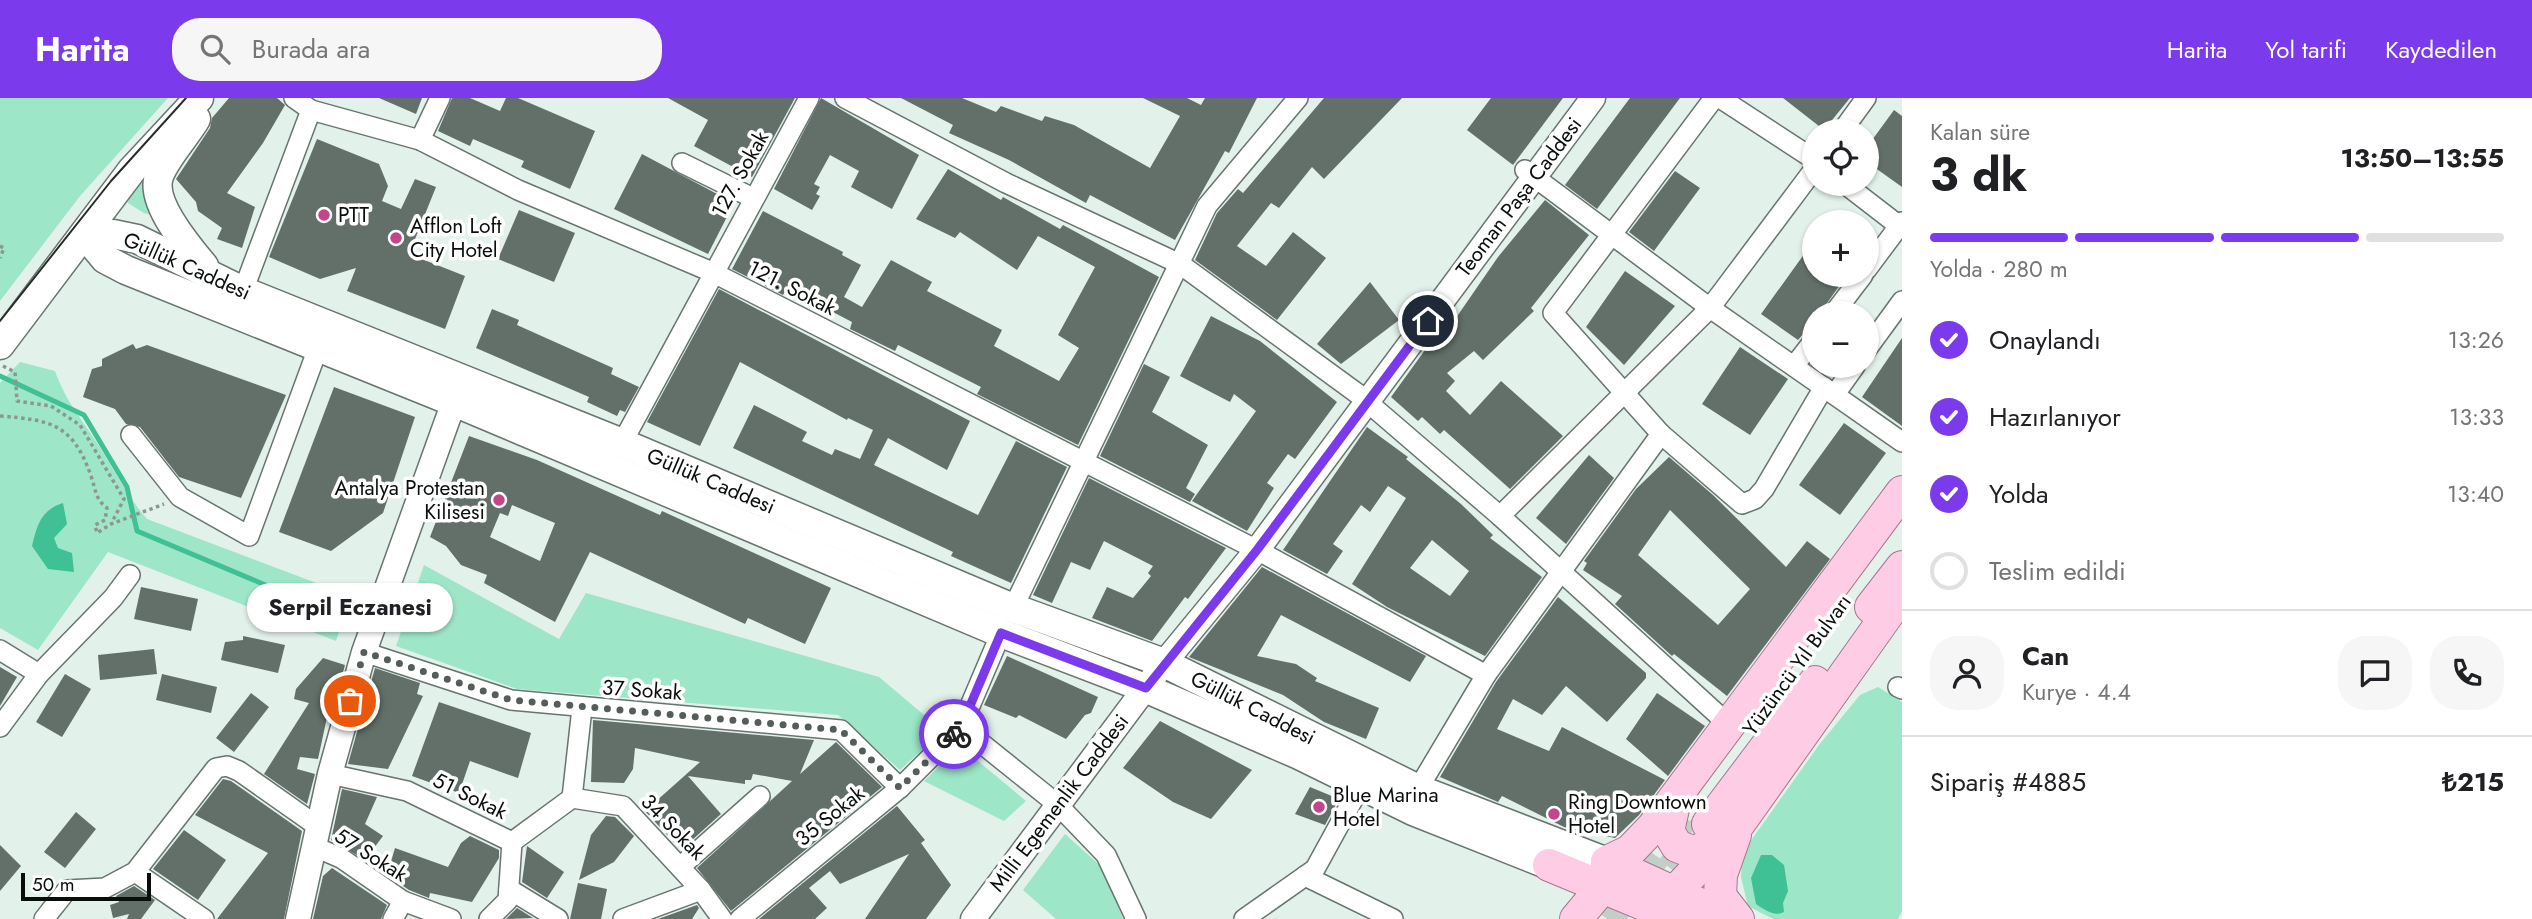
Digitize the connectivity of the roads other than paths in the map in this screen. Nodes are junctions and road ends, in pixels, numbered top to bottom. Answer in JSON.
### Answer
{"nodes":[{"id":1,"x":199,"y":98,"type":"edge"},
{"id":2,"x":208,"y":98,"type":"edge"},
{"id":3,"x":294,"y":98,"type":"edge"},
{"id":4,"x":440,"y":98,"type":"edge"},
{"id":5,"x":808,"y":98,"type":"edge"},
{"id":6,"x":845,"y":98,"type":"edge"},
{"id":7,"x":1298,"y":98,"type":"edge"},
{"id":8,"x":1593,"y":98,"type":"edge"},
{"id":9,"x":1714,"y":98,"type":"edge"},
{"id":10,"x":1720,"y":98,"type":"edge"},
{"id":11,"x":1866,"y":98,"type":"edge"},
{"id":12,"x":311,"y":110,"type":"junction"},
{"id":13,"x":1851,"y":119,"type":"edge"},
{"id":14,"x":420,"y":140,"type":"junction"},
{"id":15,"x":1802,"y":152,"type":"edge"},
{"id":16,"x":682,"y":163,"type":"dead end"},
{"id":17,"x":1530,"y":173,"type":"junction"},
{"id":18,"x":1802,"y":185,"type":"edge"},
{"id":19,"x":1861,"y":196,"type":"edge"},
{"id":20,"x":753,"y":198,"type":"junction"},
{"id":21,"x":1901,"y":225,"type":"edge"},
{"id":22,"x":1609,"y":234,"type":"junction"},
{"id":23,"x":85,"y":235,"type":"junction"},
{"id":24,"x":1879,"y":253,"type":"edge"},
{"id":25,"x":1180,"y":264,"type":"junction"},
{"id":26,"x":208,"y":271,"type":"junction"},
{"id":27,"x":712,"y":272,"type":"junction"},
{"id":28,"x":1854,"y":287,"type":"edge"},
{"id":29,"x":243,"y":291,"type":"junction"},
{"id":30,"x":1843,"y":301,"type":"edge"},
{"id":31,"x":1902,"y":301,"type":"edge"},
{"id":32,"x":1710,"y":307,"type":"junction"},
{"id":33,"x":1879,"y":333,"type":"edge"},
{"id":34,"x":318,"y":348,"type":"junction"},
{"id":35,"x":1,"y":351,"type":"edge"},
{"id":36,"x":1802,"y":356,"type":"edge"},
{"id":37,"x":1794,"y":366,"type":"junction"},
{"id":38,"x":1843,"y":378,"type":"edge"},
{"id":39,"x":458,"y":390,"type":"junction"},
{"id":40,"x":1829,"y":391,"type":"junction"},
{"id":41,"x":1626,"y":392,"type":"junction"},
{"id":42,"x":1367,"y":404,"type":"junction"},
{"id":43,"x":1661,"y":433,"type":"junction"},
{"id":44,"x":131,"y":435,"type":"dead end"},
{"id":45,"x":1902,"y":442,"type":"edge"},
{"id":46,"x":622,"y":443,"type":"junction"},
{"id":47,"x":1084,"y":462,"type":"junction"},
{"id":48,"x":1902,"y":492,"type":"edge"},
{"id":49,"x":1500,"y":516,"type":"junction"},
{"id":50,"x":1902,"y":520,"type":"edge"},
{"id":51,"x":1257,"y":550,"type":"junction"},
{"id":52,"x":1902,"y":567,"type":"edge"},
{"id":53,"x":1561,"y":574,"type":"junction"},
{"id":54,"x":130,"y":575,"type":"dead end"},
{"id":55,"x":1902,"y":594,"type":"edge"},
{"id":56,"x":1007,"y":620,"type":"junction"},
{"id":57,"x":0,"y":650,"type":"edge"},
{"id":58,"x":364,"y":652,"type":"junction"},
{"id":59,"x":1164,"y":663,"type":"junction"},
{"id":60,"x":39,"y":674,"type":"junction"},
{"id":61,"x":1486,"y":675,"type":"junction"},
{"id":62,"x":1146,"y":688,"type":"junction"},
{"id":63,"x":582,"y":708,"type":"junction"},
{"id":64,"x":1728,"y":724,"type":"junction"},
{"id":65,"x":0,"y":727,"type":"edge"},
{"id":66,"x":961,"y":727,"type":"junction"},
{"id":67,"x":330,"y":774,"type":"junction"},
{"id":68,"x":1361,"y":785,"type":"junction"},
{"id":69,"x":900,"y":788,"type":"junction"},
{"id":70,"x":1418,"y":789,"type":"junction"},
{"id":71,"x":760,"y":796,"type":"dead end"},
{"id":72,"x":572,"y":798,"type":"junction"},
{"id":73,"x":1057,"y":804,"type":"junction"},
{"id":74,"x":1696,"y":812,"type":"junction"},
{"id":75,"x":318,"y":837,"type":"junction"},
{"id":76,"x":512,"y":842,"type":"junction"},
{"id":77,"x":1549,"y":866,"type":"junction"},
{"id":78,"x":680,"y":867,"type":"junction"},
{"id":79,"x":135,"y":872,"type":"junction"},
{"id":80,"x":1305,"y":876,"type":"junction"},
{"id":81,"x":509,"y":889,"type":"junction"},
{"id":82,"x":702,"y":890,"type":"junction"},
{"id":83,"x":1639,"y":891,"type":"edge"},
{"id":84,"x":403,"y":901,"type":"junction"},
{"id":85,"x":44,"y":919,"type":"edge"},
{"id":86,"x":204,"y":919,"type":"edge"},
{"id":87,"x":298,"y":919,"type":"edge"},
{"id":88,"x":393,"y":919,"type":"edge"},
{"id":89,"x":451,"y":919,"type":"edge"},
{"id":90,"x":489,"y":919,"type":"edge"},
{"id":91,"x":558,"y":919,"type":"edge"},
{"id":92,"x":623,"y":919,"type":"edge"},
{"id":93,"x":722,"y":919,"type":"edge"},
{"id":94,"x":740,"y":919,"type":"edge"},
{"id":95,"x":973,"y":919,"type":"edge"},
{"id":96,"x":1136,"y":919,"type":"edge"},
{"id":97,"x":1244,"y":919,"type":"edge"},
{"id":98,"x":1393,"y":919,"type":"edge"},
{"id":99,"x":1573,"y":919,"type":"edge"},
{"id":100,"x":1732,"y":919,"type":"edge"},
{"id":101,"x":1738,"y":919,"type":"edge"}],
"edges":[{"from":1,"to":23,"type":"main road"},
{"from":2,"to":26,"type":"main road"},
{"from":3,"to":12,"type":"street","name":"121. Sokak"},
{"from":4,"to":14,"type":"street"},
{"from":5,"to":20,"type":"street","name":"127. Sokak"},
{"from":6,"to":25,"type":"street"},
{"from":7,"to":25,"type":"street","name":"35 Sokak"},
{"from":8,"to":17,"type":"street","name":"Teoman Paşa Caddesi"},
{"from":9,"to":22,"type":"street"},
{"from":10,"to":15,"type":"street"},
{"from":11,"to":13,"type":"street"},
{"from":12,"to":14,"type":"street","name":"121. Sokak"},
{"from":12,"to":29,"type":"street"},
{"from":14,"to":27,"type":"street","name":"121. Sokak"},
{"from":16,"to":20,"type":"street"},
{"from":17,"to":22,"type":"street"},
{"from":17,"to":42,"type":"street","name":"Teoman Paşa Caddesi"},
{"from":18,"to":32,"type":"street"},
{"from":19,"to":21,"type":"street"},
{"from":20,"to":27,"type":"street","name":"127. Sokak"},
{"from":21,"to":24,"type":"street"},
{"from":22,"to":32,"type":"street"},
{"from":22,"to":41,"type":"street"},
{"from":23,"to":26,"type":"main road","name":"Güllük Caddesi"},
{"from":23,"to":34,"type":"main road","name":"Güllük Caddesi"},
{"from":23,"to":35,"type":"main road"},
{"from":25,"to":42,"type":"street"},
{"from":25,"to":47,"type":"street","name":"35 Sokak"},
{"from":26,"to":29,"type":"main road","name":"Güllük Caddesi"},
{"from":27,"to":46,"type":"street","name":"127. Sokak"},
{"from":27,"to":47,"type":"street","name":"121. Sokak"},
{"from":28,"to":30,"type":"street"},
{"from":29,"to":39,"type":"main road","name":"Güllük Caddesi"},
{"from":31,"to":33,"type":"street"},
{"from":32,"to":37,"type":"street"},
{"from":32,"to":41,"type":"street"},
{"from":34,"to":39,"type":"main road","name":"Güllük Caddesi"},
{"from":34,"to":44,"type":"street"},
{"from":36,"to":37,"type":"street"},
{"from":37,"to":40,"type":"street"},
{"from":38,"to":40,"type":"street"},
{"from":39,"to":46,"type":"main road","name":"Güllük Caddesi"},
{"from":39,"to":56,"type":"main road","name":"Güllük Caddesi"},
{"from":39,"to":58,"type":"street"},
{"from":40,"to":43,"type":"street"},
{"from":40,"to":45,"type":"street"},
{"from":41,"to":43,"type":"street"},
{"from":41,"to":49,"type":"street"},
{"from":42,"to":49,"type":"street"},
{"from":42,"to":51,"type":"street","name":"Teoman Paşa Caddesi"},
{"from":43,"to":53,"type":"street"},
{"from":46,"to":56,"type":"main road","name":"Güllük Caddesi"},
{"from":47,"to":51,"type":"street","name":"121. Sokak"},
{"from":47,"to":56,"type":"street","name":"35 Sokak"},
{"from":48,"to":64,"type":"main road"},
{"from":49,"to":53,"type":"street"},
{"from":50,"to":74,"type":"main road","name":"Yüzüncü Yıl Bulvarı"},
{"from":51,"to":59,"type":"street","name":"Teoman Paşa Caddesi"},
{"from":51,"to":61,"type":"street","name":"121. Sokak"},
{"from":52,"to":74,"type":"main road","name":"Yüzüncü Yıl Bulvarı"},
{"from":53,"to":61,"type":"street"},
{"from":53,"to":64,"type":"street"},
{"from":54,"to":60,"type":"street"},
{"from":55,"to":74,"type":"main road"},
{"from":56,"to":59,"type":"main road","name":"Güllük Caddesi"},
{"from":56,"to":62,"type":"main road","name":"Güllük Caddesi"},
{"from":56,"to":66,"type":"street","name":"35 Sokak"},
{"from":57,"to":60,"type":"street"},
{"from":58,"to":63,"type":"street","name":"37 Sokak"},
{"from":58,"to":67,"type":"street"},
{"from":59,"to":62,"type":"street","name":"Milli Egemenlik Caddesi"},
{"from":59,"to":70,"type":"main road","name":"Güllük Caddesi"},
{"from":60,"to":65,"type":"street"},
{"from":61,"to":70,"type":"street"},
{"from":62,"to":68,"type":"main road","name":"Güllük Caddesi"},
{"from":62,"to":73,"type":"street","name":"Milli Egemenlik Caddesi"},
{"from":63,"to":69,"type":"street","name":"37 Sokak"},
{"from":63,"to":72,"type":"street"},
{"from":64,"to":74,"type":"main road"},
{"from":66,"to":69,"type":"street","name":"35 Sokak"},
{"from":66,"to":73,"type":"street"},
{"from":67,"to":75,"type":"street"},
{"from":67,"to":76,"type":"street","name":"51 Sokak"},
{"from":68,"to":77,"type":"main road","name":"Güllük Caddesi"},
{"from":68,"to":80,"type":"street"},
{"from":69,"to":94,"type":"street","name":"35 Sokak"},
{"from":70,"to":83,"type":"main road","name":"Güllük Caddesi"},
{"from":71,"to":78,"type":"street"},
{"from":72,"to":76,"type":"street","name":"51 Sokak"},
{"from":72,"to":78,"type":"street","name":"34 Sokak"},
{"from":73,"to":95,"type":"street","name":"Milli Egemenlik Caddesi"},
{"from":73,"to":96,"type":"street"},
{"from":74,"to":83,"type":"main road"},
{"from":74,"to":83,"type":"main road"},
{"from":74,"to":83,"type":"main road"},
{"from":74,"to":101,"type":"main road"},
{"from":75,"to":79,"type":"street","name":"57 Sokak"},
{"from":75,"to":84,"type":"street","name":"57 Sokak"},
{"from":75,"to":87,"type":"street"},
{"from":76,"to":81,"type":"street"},
{"from":77,"to":83,"type":"main road","name":"Güllük Caddesi"},
{"from":77,"to":99,"type":"main road"},
{"from":78,"to":82,"type":"street","name":"34 Sokak"},
{"from":79,"to":85,"type":"street"},
{"from":79,"to":86,"type":"street"},
{"from":80,"to":97,"type":"street"},
{"from":80,"to":98,"type":"street"},
{"from":81,"to":90,"type":"street"},
{"from":81,"to":91,"type":"street"},
{"from":82,"to":92,"type":"street"},
{"from":82,"to":93,"type":"street","name":"34 Sokak"},
{"from":83,"to":99,"type":"main road"},
{"from":83,"to":100,"type":"main road","name":"Güllük Caddesi"},
{"from":84,"to":88,"type":"street"},
{"from":84,"to":89,"type":"street","name":"57 Sokak"}]}
